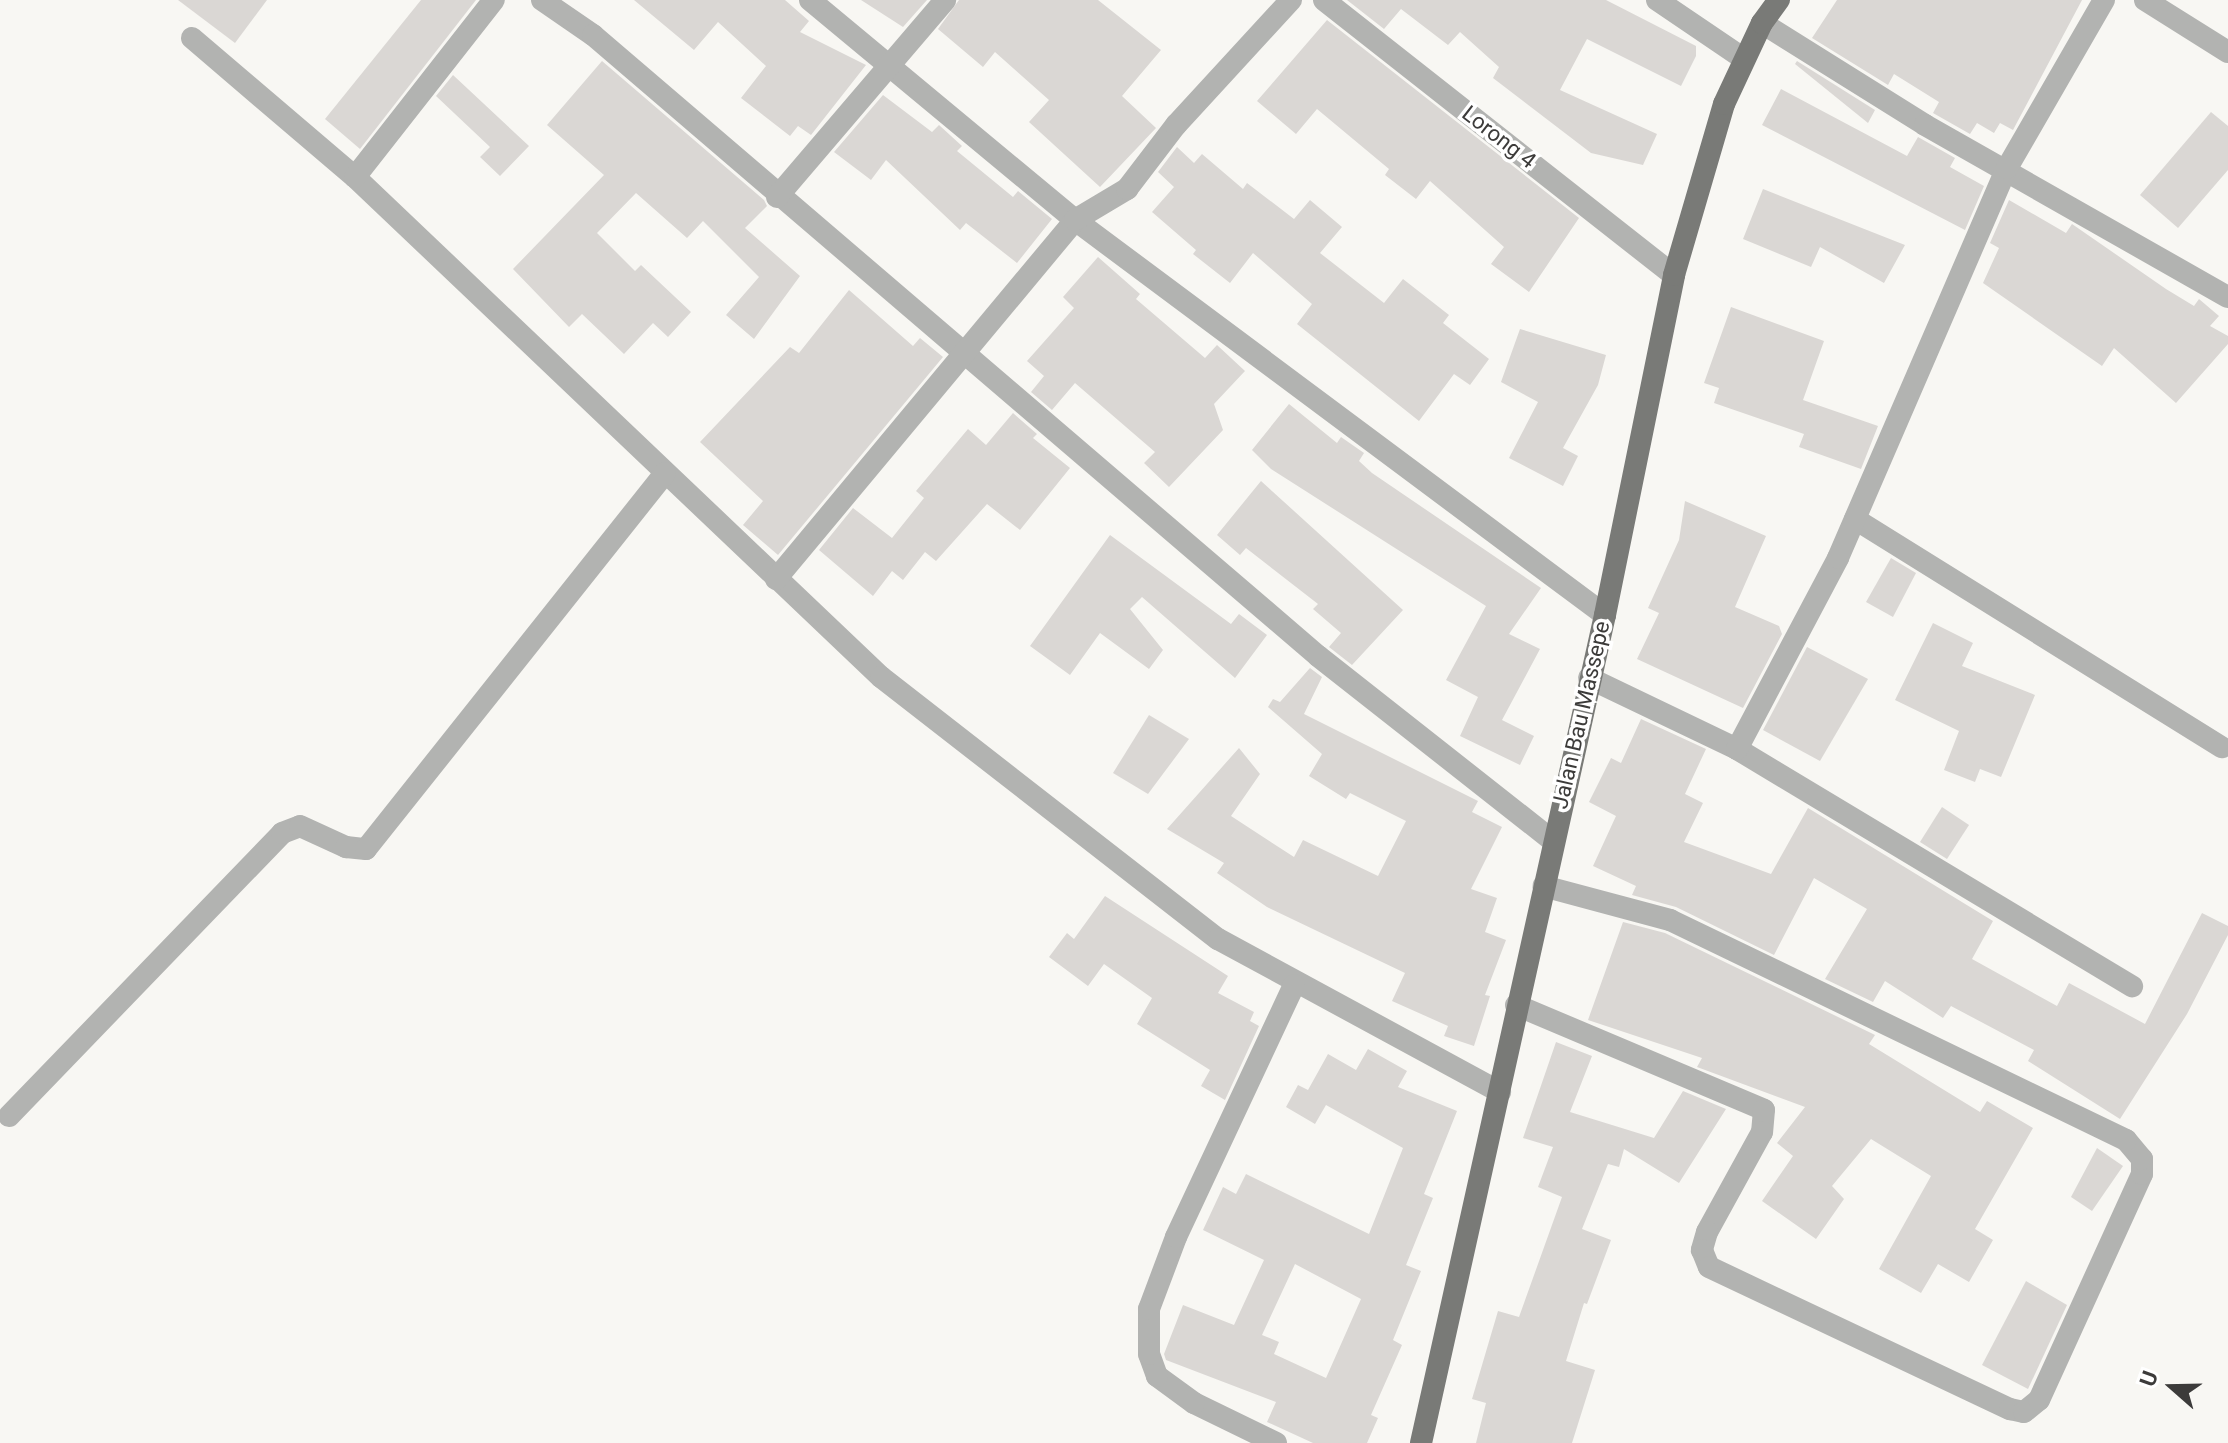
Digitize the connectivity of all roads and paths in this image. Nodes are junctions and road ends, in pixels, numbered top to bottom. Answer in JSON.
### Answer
{"nodes":[{"id":1,"x":494,"y":0,"type":"edge"},
{"id":2,"x":542,"y":0,"type":"edge"},
{"id":3,"x":810,"y":0,"type":"edge"},
{"id":4,"x":945,"y":0,"type":"edge"},
{"id":5,"x":1291,"y":0,"type":"edge"},
{"id":6,"x":1324,"y":0,"type":"edge"},
{"id":7,"x":1657,"y":0,"type":"edge"},
{"id":8,"x":1779,"y":0,"type":"edge"},
{"id":9,"x":2104,"y":0,"type":"edge"},
{"id":10,"x":2145,"y":0,"type":"edge"},
{"id":11,"x":1762,"y":23,"type":"junction"},
{"id":12,"x":192,"y":38,"type":"dead end"},
{"id":13,"x":2228,"y":52,"type":"edge"},
{"id":14,"x":1744,"y":59,"type":"junction"},
{"id":15,"x":892,"y":63,"type":"junction"},
{"id":16,"x":2007,"y":168,"type":"junction"},
{"id":17,"x":355,"y":177,"type":"junction"},
{"id":18,"x":777,"y":197,"type":"junction"},
{"id":19,"x":1075,"y":220,"type":"junction"},
{"id":20,"x":1674,"y":275,"type":"junction"},
{"id":21,"x":2228,"y":297,"type":"edge"},
{"id":22,"x":963,"y":357,"type":"junction"},
{"id":23,"x":665,"y":473,"type":"junction"},
{"id":24,"x":1855,"y":519,"type":"junction"},
{"id":25,"x":776,"y":579,"type":"junction"},
{"id":26,"x":1605,"y":615,"type":"junction"},
{"id":27,"x":1589,"y":678,"type":"junction"},
{"id":28,"x":2222,"y":747,"type":"dead end"},
{"id":29,"x":1737,"y":749,"type":"junction"},
{"id":30,"x":1552,"y":840,"type":"junction"},
{"id":31,"x":1543,"y":886,"type":"junction"},
{"id":32,"x":1294,"y":985,"type":"junction"},
{"id":33,"x":2132,"y":986,"type":"dead end"},
{"id":34,"x":1516,"y":1005,"type":"junction"},
{"id":35,"x":1500,"y":1092,"type":"junction"},
{"id":36,"x":9,"y":1116,"type":"dead end"},
{"id":37,"x":1276,"y":1443,"type":"edge"},
{"id":38,"x":1421,"y":1443,"type":"edge"}],
"edges":[{"from":1,"to":17,"type":"street"},
{"from":2,"to":18,"type":"street"},
{"from":3,"to":15,"type":"street"},
{"from":4,"to":15,"type":"street"},
{"from":5,"to":19,"type":"street"},
{"from":6,"to":20,"type":"street","name":"Lorong 4"},
{"from":7,"to":14,"type":"street"},
{"from":8,"to":11,"type":"main road","name":"Jalan Bau Massepe"},
{"from":9,"to":16,"type":"street"},
{"from":10,"to":13,"type":"street"},
{"from":11,"to":14,"type":"main road","name":"Jalan Bau Massepe"},
{"from":11,"to":16,"type":"street"},
{"from":12,"to":17,"type":"street"},
{"from":14,"to":20,"type":"main road","name":"Jalan Bau Massepe"},
{"from":15,"to":18,"type":"street"},
{"from":15,"to":19,"type":"street"},
{"from":16,"to":21,"type":"street"},
{"from":16,"to":24,"type":"street"},
{"from":17,"to":23,"type":"street"},
{"from":18,"to":22,"type":"street"},
{"from":19,"to":22,"type":"street"},
{"from":19,"to":26,"type":"street"},
{"from":20,"to":26,"type":"main road","name":"Jalan Bau Massepe"},
{"from":22,"to":25,"type":"street"},
{"from":22,"to":30,"type":"street"},
{"from":23,"to":25,"type":"street"},
{"from":23,"to":36,"type":"street"},
{"from":24,"to":28,"type":"street"},
{"from":24,"to":29,"type":"street"},
{"from":25,"to":32,"type":"street"},
{"from":26,"to":27,"type":"main road","name":"Jalan Bau Massepe"},
{"from":27,"to":29,"type":"street"},
{"from":27,"to":30,"type":"main road","name":"Jalan Bau Massepe"},
{"from":29,"to":33,"type":"street"},
{"from":30,"to":31,"type":"main road","name":"Jalan Bau Massepe"},
{"from":31,"to":34,"type":"main road","name":"Jalan Bau Massepe"},
{"from":31,"to":34,"type":"street"},
{"from":32,"to":35,"type":"street"},
{"from":32,"to":37,"type":"street"},
{"from":34,"to":35,"type":"main road","name":"Jalan Bau Massepe"},
{"from":35,"to":38,"type":"main road","name":"Jalan Bau Massepe"}]}
